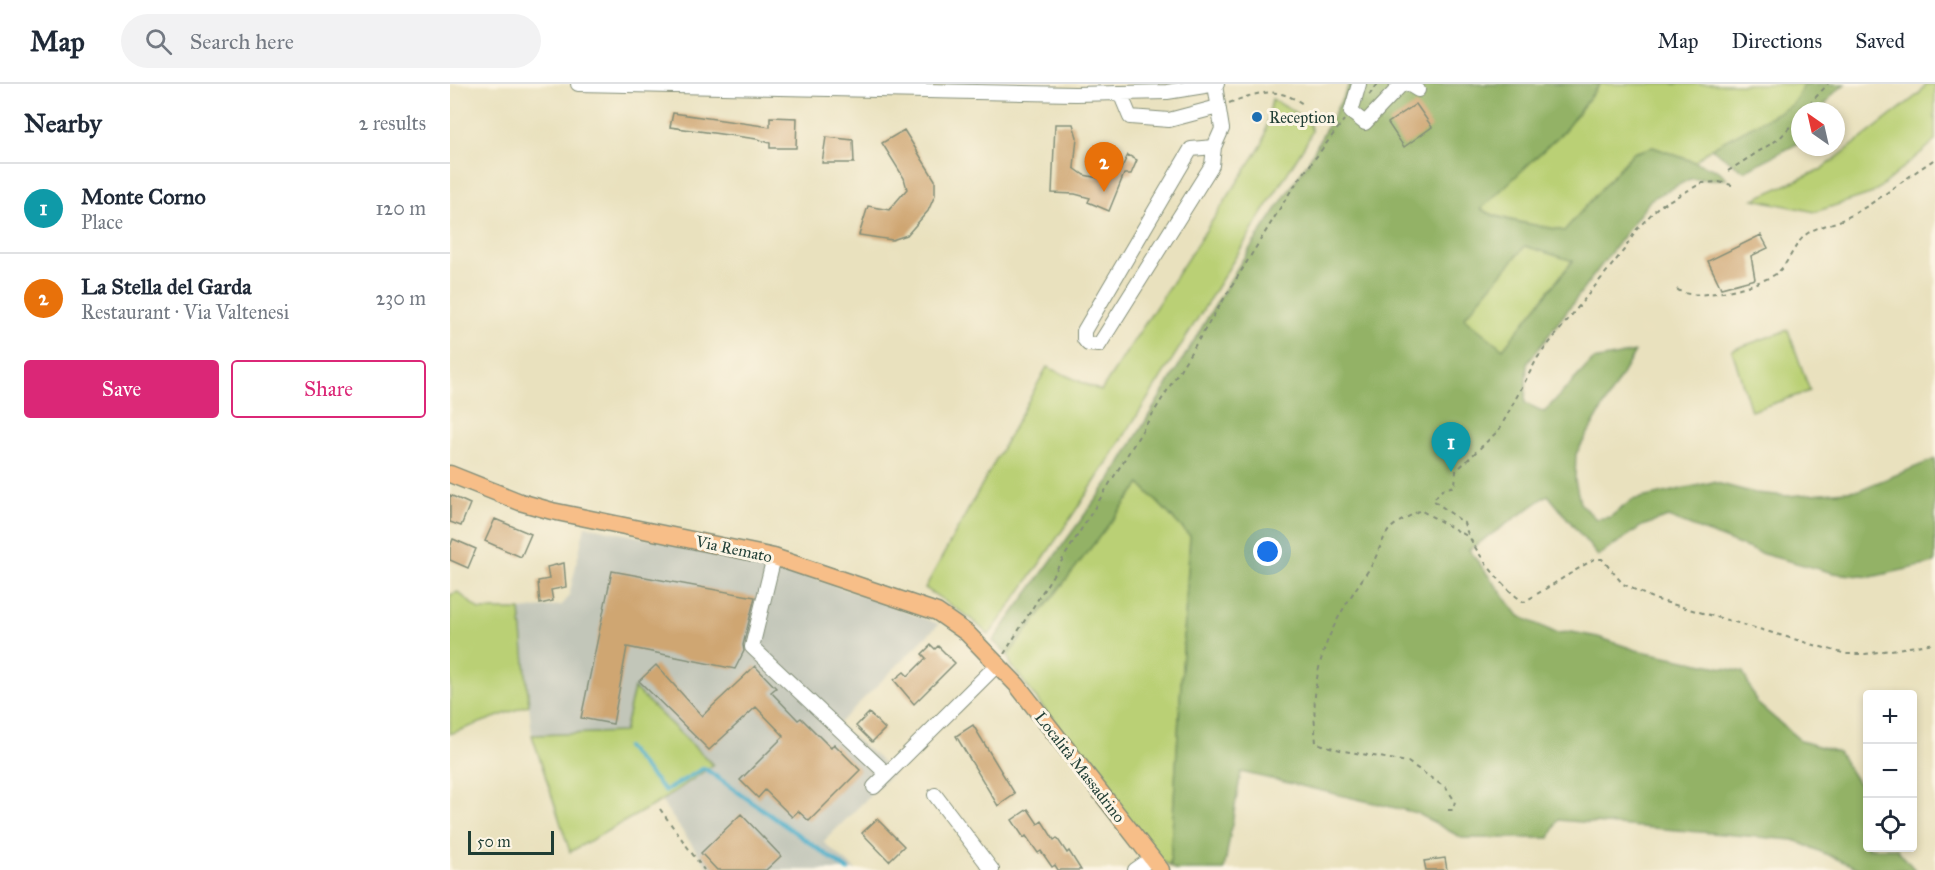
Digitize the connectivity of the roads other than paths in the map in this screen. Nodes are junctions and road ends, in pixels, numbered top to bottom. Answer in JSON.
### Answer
{"nodes":[{"id":1,"x":578,"y":84,"type":"edge"},
{"id":2,"x":1216,"y":84,"type":"edge"},
{"id":3,"x":1359,"y":84,"type":"edge"},
{"id":4,"x":1402,"y":84,"type":"edge"},
{"id":5,"x":1050,"y":86,"type":"dead end"},
{"id":6,"x":1121,"y":88,"type":"edge"},
{"id":7,"x":1096,"y":90,"type":"junction"},
{"id":8,"x":1218,"y":107,"type":"junction"},
{"id":9,"x":1214,"y":147,"type":"junction"},
{"id":10,"x":450,"y":474,"type":"edge"},
{"id":11,"x":774,"y":557,"type":"junction"},
{"id":12,"x":998,"y":664,"type":"junction"},
{"id":13,"x":887,"y":774,"type":"junction"},
{"id":14,"x":874,"y":787,"type":"dead end"},
{"id":15,"x":935,"y":795,"type":"dead end"},
{"id":16,"x":1156,"y":865,"type":"edge"},
{"id":17,"x":992,"y":870,"type":"edge"},
{"id":18,"x":1135,"y":870,"type":"edge"}],
"edges":[{"from":1,"to":7,"type":"street"},
{"from":2,"to":6,"type":"street"},
{"from":2,"to":8,"type":"street"},
{"from":3,"to":4,"type":"street"},
{"from":5,"to":7,"type":"street"},
{"from":6,"to":7,"type":"street"},
{"from":6,"to":8,"type":"street"},
{"from":8,"to":9,"type":"street"},
{"from":9,"to":9,"type":"street"},
{"from":10,"to":11,"type":"main road","name":"Via Remato"},
{"from":11,"to":12,"type":"main road","name":"Via Remato"},
{"from":11,"to":13,"type":"street"},
{"from":12,"to":13,"type":"street"},
{"from":12,"to":16,"type":"main road","name":"Località Massadrino"},
{"from":13,"to":14,"type":"street"},
{"from":15,"to":17,"type":"street"},
{"from":16,"to":18,"type":"street"}]}
